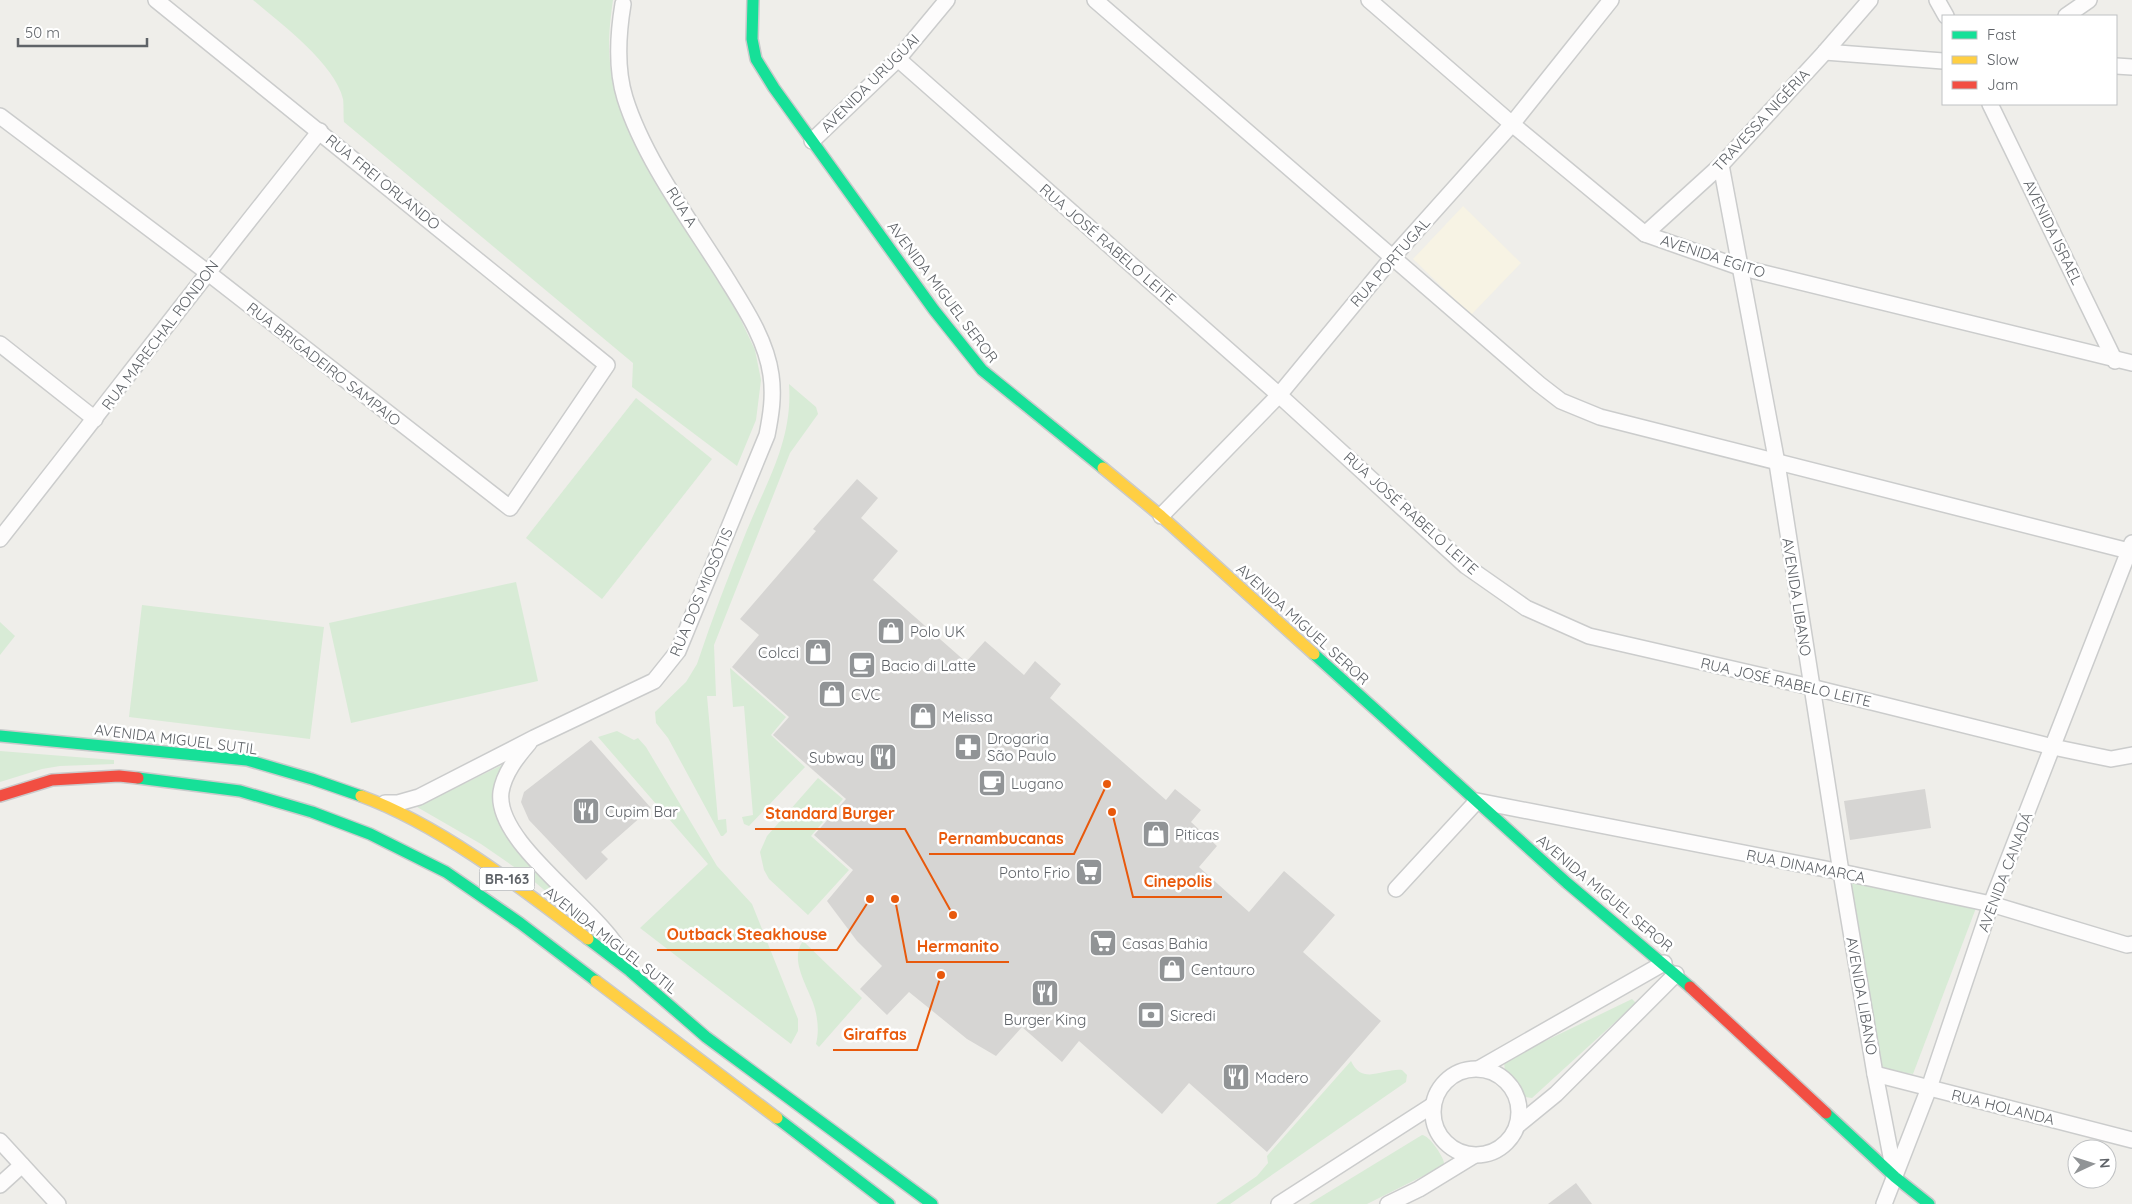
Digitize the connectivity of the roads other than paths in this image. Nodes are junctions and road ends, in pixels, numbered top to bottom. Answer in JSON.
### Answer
{"nodes":[{"id":1,"x":156,"y":0,"type":"edge"},
{"id":2,"x":753,"y":0,"type":"edge"},
{"id":3,"x":947,"y":0,"type":"edge"},
{"id":4,"x":1095,"y":0,"type":"edge"},
{"id":5,"x":1369,"y":0,"type":"edge"},
{"id":6,"x":1611,"y":0,"type":"edge"},
{"id":7,"x":1870,"y":0,"type":"edge"},
{"id":8,"x":1937,"y":0,"type":"edge"},
{"id":9,"x":2089,"y":0,"type":"edge"},
{"id":10,"x":624,"y":1,"type":"edge"},
{"id":11,"x":1945,"y":15,"type":"edge"},
{"id":12,"x":2067,"y":15,"type":"edge"},
{"id":13,"x":1825,"y":52,"type":"junction"},
{"id":14,"x":898,"y":59,"type":"junction"},
{"id":15,"x":1942,"y":61,"type":"edge"},
{"id":16,"x":2117,"y":66,"type":"edge"},
{"id":17,"x":2132,"y":67,"type":"edge"},
{"id":18,"x":1990,"y":105,"type":"edge"},
{"id":19,"x":0,"y":116,"type":"edge"},
{"id":20,"x":1512,"y":124,"type":"junction"},
{"id":21,"x":320,"y":131,"type":"junction"},
{"id":22,"x":812,"y":141,"type":"junction"},
{"id":23,"x":1721,"y":165,"type":"junction"},
{"id":24,"x":1646,"y":234,"type":"junction"},
{"id":25,"x":1392,"y":258,"type":"junction"},
{"id":26,"x":1739,"y":267,"type":"junction"},
{"id":27,"x":206,"y":272,"type":"junction"},
{"id":28,"x":0,"y":344,"type":"edge"},
{"id":29,"x":2116,"y":361,"type":"junction"},
{"id":30,"x":2132,"y":364,"type":"edge"},
{"id":31,"x":607,"y":365,"type":"joint"},
{"id":32,"x":1279,"y":395,"type":"junction"},
{"id":33,"x":772,"y":402,"type":"joint"},
{"id":34,"x":95,"y":420,"type":"junction"},
{"id":35,"x":1777,"y":463,"type":"junction"},
{"id":36,"x":1161,"y":516,"type":"junction"},
{"id":37,"x":0,"y":539,"type":"edge"},
{"id":38,"x":2130,"y":547,"type":"edge"},
{"id":39,"x":1811,"y":687,"type":"junction"},
{"id":40,"x":0,"y":736,"type":"edge"},
{"id":41,"x":534,"y":738,"type":"junction"},
{"id":42,"x":2053,"y":747,"type":"junction"},
{"id":43,"x":2132,"y":755,"type":"edge"},
{"id":44,"x":0,"y":796,"type":"edge"},
{"id":45,"x":1477,"y":801,"type":"junction"},
{"id":46,"x":379,"y":803,"type":"junction"},
{"id":47,"x":1841,"y":872,"type":"junction"},
{"id":48,"x":1396,"y":889,"type":"dead end"},
{"id":49,"x":1991,"y":904,"type":"junction"},
{"id":50,"x":2132,"y":944,"type":"edge"},
{"id":51,"x":1664,"y":963,"type":"junction"},
{"id":52,"x":630,"y":971,"type":"junction"},
{"id":53,"x":1676,"y":974,"type":"junction"},
{"id":54,"x":1480,"y":1068,"type":"junction"},
{"id":55,"x":1875,"y":1074,"type":"junction"},
{"id":56,"x":1929,"y":1088,"type":"junction"},
{"id":57,"x":1433,"y":1105,"type":"junction"},
{"id":58,"x":1518,"y":1125,"type":"junction"},
{"id":59,"x":2132,"y":1140,"type":"edge"},
{"id":60,"x":0,"y":1141,"type":"edge"},
{"id":61,"x":1473,"y":1156,"type":"junction"},
{"id":62,"x":22,"y":1165,"type":"junction"},
{"id":63,"x":1895,"y":1177,"type":"junction"},
{"id":64,"x":0,"y":1184,"type":"edge"},
{"id":65,"x":58,"y":1204,"type":"edge"},
{"id":66,"x":889,"y":1204,"type":"edge"},
{"id":67,"x":932,"y":1204,"type":"edge"},
{"id":68,"x":1279,"y":1204,"type":"edge"},
{"id":69,"x":1388,"y":1204,"type":"edge"},
{"id":70,"x":1884,"y":1204,"type":"edge"},
{"id":71,"x":1929,"y":1204,"type":"edge"}],
"edges":[{"from":1,"to":21,"type":"street","name":"RUA FREI ORLANDO"},
{"from":2,"to":22,"type":"main road","name":"AVENIDA MIGUEL SEROR"},
{"from":3,"to":14,"type":"street","name":"AVENIDA URUGUAI"},
{"from":4,"to":25,"type":"street"},
{"from":5,"to":20,"type":"street","name":"AVENIDA EGITO"},
{"from":6,"to":20,"type":"street","name":"RUA PORTUGAL"},
{"from":7,"to":13,"type":"street","name":"TRAVESSA NIGÉRIA"},
{"from":8,"to":11,"type":"street"},
{"from":9,"to":12,"type":"street"},
{"from":10,"to":33,"type":"street","name":"RUA A"},
{"from":13,"to":15,"type":"street"},
{"from":13,"to":23,"type":"street","name":"TRAVESSA NIGÉRIA"},
{"from":14,"to":22,"type":"street","name":"AVENIDA URUGUAI"},
{"from":14,"to":32,"type":"street","name":"RUA JOSÉ RABELO LEITE"},
{"from":16,"to":17,"type":"street"},
{"from":18,"to":29,"type":"street","name":"AVENIDA ISRAEL"},
{"from":19,"to":27,"type":"street","name":"RUA BRIGADEIRO SAMPAIO"},
{"from":20,"to":24,"type":"street","name":"AVENIDA EGITO"},
{"from":20,"to":25,"type":"street","name":"RUA PORTUGAL"},
{"from":21,"to":27,"type":"street","name":"RUA MARECHAL RONDON"},
{"from":21,"to":31,"type":"street","name":"RUA FREI ORLANDO"},
{"from":22,"to":36,"type":"main road","name":"AVENIDA MIGUEL SEROR"},
{"from":23,"to":24,"type":"street","name":"TRAVESSA NIGÉRIA"},
{"from":23,"to":26,"type":"street","name":"AVENIDA LIBANO"},
{"from":24,"to":26,"type":"street","name":"AVENIDA EGITO"},
{"from":25,"to":32,"type":"street","name":"RUA PORTUGAL"},
{"from":25,"to":35,"type":"street"},
{"from":26,"to":29,"type":"street","name":"AVENIDA EGITO"},
{"from":26,"to":35,"type":"street","name":"AVENIDA LIBANO"},
{"from":27,"to":31,"type":"street","name":"RUA BRIGADEIRO SAMPAIO"},
{"from":27,"to":34,"type":"street","name":"RUA MARECHAL RONDON"},
{"from":28,"to":34,"type":"street"},
{"from":29,"to":30,"type":"street","name":"AVENIDA EGITO"},
{"from":32,"to":36,"type":"street","name":"RUA PORTUGAL"},
{"from":32,"to":39,"type":"street","name":"RUA JOSÉ RABELO LEITE"},
{"from":33,"to":41,"type":"street","name":"RUA DOS MIOSÓTIS"},
{"from":34,"to":37,"type":"street","name":"RUA MARECHAL RONDON"},
{"from":35,"to":38,"type":"street"},
{"from":35,"to":39,"type":"street","name":"AVENIDA LIBANO"},
{"from":36,"to":45,"type":"main road","name":"AVENIDA MIGUEL SEROR"},
{"from":38,"to":42,"type":"street","name":"AVENIDA CANADÁ"},
{"from":39,"to":42,"type":"street","name":"RUA JOSÉ RABELO LEITE"},
{"from":39,"to":47,"type":"street","name":"AVENIDA LIBANO"},
{"from":40,"to":46,"type":"main road","name":"AVENIDA MIGUEL SUTIL","number":"BR-163"},
{"from":41,"to":46,"type":"street","name":"RUA DOS MIOSÓTIS"},
{"from":41,"to":52,"type":"street","name":"RUA DOS MIOSÓTIS"},
{"from":42,"to":43,"type":"street","name":"RUA JOSÉ RABELO LEITE"},
{"from":42,"to":49,"type":"street","name":"AVENIDA CANADÁ"},
{"from":44,"to":66,"type":"main road","number":"BR-163"},
{"from":45,"to":47,"type":"street","name":"RUA DINAMARCA"},
{"from":45,"to":48,"type":"street"},
{"from":45,"to":51,"type":"main road","name":"AVENIDA MIGUEL SEROR"},
{"from":46,"to":52,"type":"main road","name":"AVENIDA MIGUEL SUTIL","number":"BR-163"},
{"from":47,"to":49,"type":"street","name":"RUA DINAMARCA"},
{"from":47,"to":55,"type":"street","name":"AVENIDA LIBANO"},
{"from":49,"to":50,"type":"street","name":"RUA DINAMARCA"},
{"from":49,"to":56,"type":"street","name":"AVENIDA CANADÁ"},
{"from":51,"to":53,"type":"main road","name":"AVENIDA MIGUEL SEROR"},
{"from":51,"to":54,"type":"street"},
{"from":52,"to":67,"type":"main road","name":"AVENIDA MIGUEL SUTIL","number":"BR-163"},
{"from":53,"to":58,"type":"street"},
{"from":53,"to":63,"type":"main road","name":"AVENIDA MIGUEL SEROR"},
{"from":54,"to":57,"type":"street"},
{"from":54,"to":58,"type":"street"},
{"from":55,"to":56,"type":"street","name":"RUA HOLANDA"},
{"from":55,"to":63,"type":"street","name":"AVENIDA LIBANO"},
{"from":56,"to":59,"type":"street","name":"RUA HOLANDA"},
{"from":56,"to":63,"type":"street","name":"AVENIDA CANADÁ"},
{"from":57,"to":61,"type":"street"},
{"from":57,"to":68,"type":"street"},
{"from":58,"to":61,"type":"street"},
{"from":60,"to":62,"type":"street"},
{"from":61,"to":69,"type":"street"},
{"from":62,"to":64,"type":"street"},
{"from":62,"to":65,"type":"street"},
{"from":63,"to":70,"type":"street","name":"AVENIDA CANADÁ"},
{"from":63,"to":71,"type":"main road","name":"AVENIDA MIGUEL SEROR"}]}
